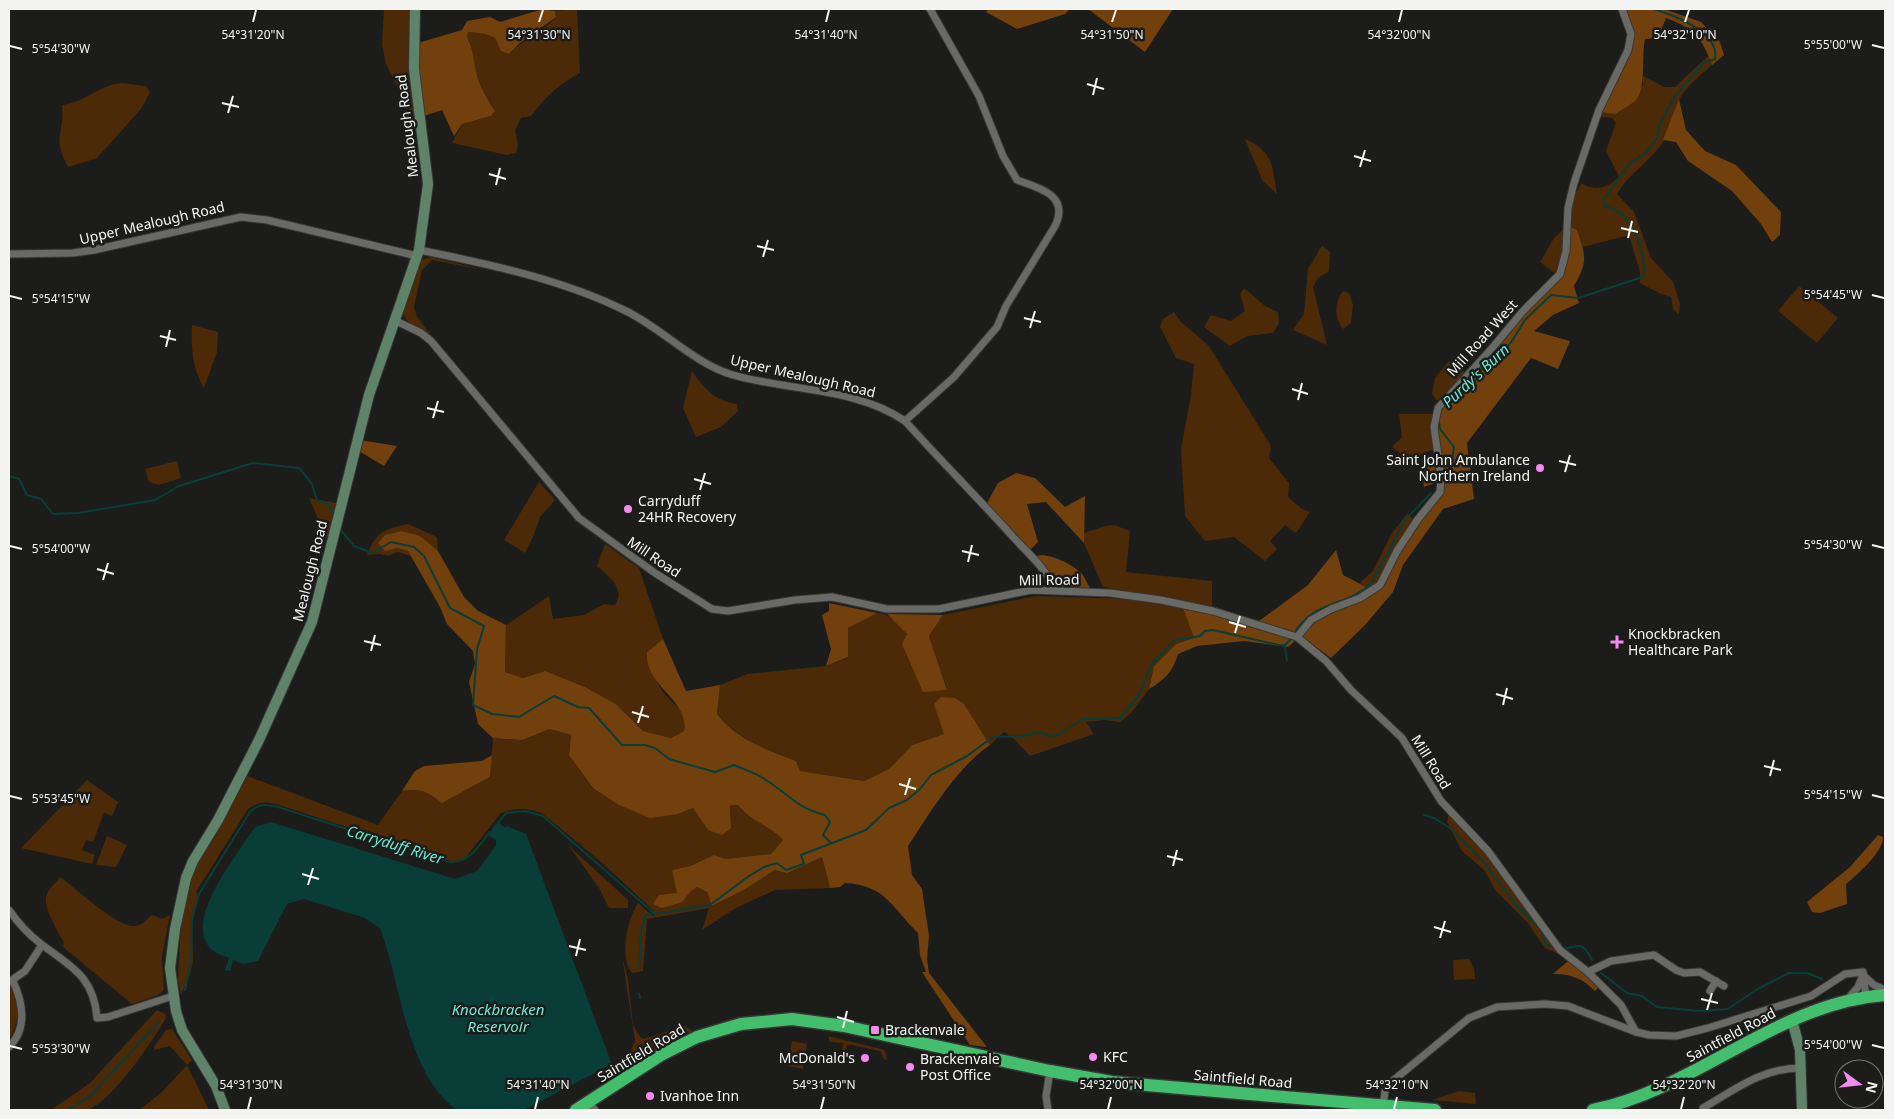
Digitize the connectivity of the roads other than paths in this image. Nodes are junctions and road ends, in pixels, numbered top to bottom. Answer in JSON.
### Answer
{"nodes":[{"id":1,"x":415,"y":9,"type":"edge"},
{"id":2,"x":930,"y":9,"type":"edge"},
{"id":3,"x":1622,"y":9,"type":"edge"},
{"id":4,"x":418,"y":253,"type":"junction"},
{"id":5,"x":9,"y":254,"type":"edge"},
{"id":6,"x":394,"y":320,"type":"junction"},
{"id":7,"x":904,"y":421,"type":"junction"},
{"id":8,"x":1055,"y":590,"type":"junction"},
{"id":9,"x":1297,"y":637,"type":"junction"},
{"id":10,"x":9,"y":910,"type":"edge"},
{"id":11,"x":42,"y":945,"type":"junction"},
{"id":12,"x":1588,"y":972,"type":"junction"},
{"id":13,"x":1863,"y":973,"type":"junction"},
{"id":14,"x":11,"y":981,"type":"edge"},
{"id":15,"x":1716,"y":981,"type":"junction"},
{"id":16,"x":1724,"y":986,"type":"dead end"},
{"id":17,"x":1885,"y":990,"type":"edge"},
{"id":18,"x":1710,"y":991,"type":"dead end"},
{"id":19,"x":1885,"y":995,"type":"edge"},
{"id":20,"x":173,"y":996,"type":"junction"},
{"id":21,"x":1866,"y":997,"type":"junction"},
{"id":22,"x":1846,"y":1001,"type":"junction"},
{"id":23,"x":1792,"y":1020,"type":"junction"},
{"id":24,"x":783,"y":1021,"type":"junction"},
{"id":25,"x":1636,"y":1032,"type":"junction"},
{"id":26,"x":904,"y":1039,"type":"junction"},
{"id":27,"x":9,"y":1047,"type":"edge"},
{"id":28,"x":977,"y":1062,"type":"junction"},
{"id":29,"x":1802,"y":1068,"type":"junction"},
{"id":30,"x":1050,"y":1071,"type":"junction"},
{"id":31,"x":591,"y":1106,"type":"edge"},
{"id":32,"x":1383,"y":1106,"type":"junction"},
{"id":33,"x":1703,"y":1108,"type":"dead end"},
{"id":34,"x":225,"y":1110,"type":"edge"},
{"id":35,"x":576,"y":1110,"type":"edge"},
{"id":36,"x":1048,"y":1110,"type":"edge"},
{"id":37,"x":1435,"y":1110,"type":"edge"},
{"id":38,"x":1593,"y":1110,"type":"edge"},
{"id":39,"x":1802,"y":1110,"type":"edge"}],
"edges":[{"from":1,"to":4,"type":"street","name":"Mealough Road"},
{"from":2,"to":7,"type":"street"},
{"from":3,"to":9,"type":"street","name":"Mill Road West"},
{"from":4,"to":5,"type":"street","name":"Upper Mealough Road"},
{"from":4,"to":6,"type":"street","name":"Mealough Road"},
{"from":4,"to":7,"type":"street","name":"Upper Mealough Road"},
{"from":6,"to":8,"type":"street","name":"Mill Road"},
{"from":6,"to":20,"type":"street","name":"Mealough Road"},
{"from":7,"to":8,"type":"street","name":"Upper Mealough Road"},
{"from":8,"to":9,"type":"street","name":"Mill Road"},
{"from":9,"to":12,"type":"street","name":"Mill Road"},
{"from":10,"to":11,"type":"street"},
{"from":11,"to":14,"type":"street"},
{"from":11,"to":20,"type":"street"},
{"from":12,"to":15,"type":"street"},
{"from":12,"to":25,"type":"street","name":"Mill Road"},
{"from":13,"to":17,"type":"street"},
{"from":13,"to":21,"type":"street"},
{"from":13,"to":22,"type":"street"},
{"from":13,"to":25,"type":"street"},
{"from":14,"to":27,"type":"street"},
{"from":15,"to":16,"type":"street"},
{"from":15,"to":18,"type":"street"},
{"from":19,"to":21,"type":"highway","name":"Saintfield Road"},
{"from":20,"to":34,"type":"street","name":"Mealough Road"},
{"from":21,"to":22,"type":"highway","name":"Saintfield Road"},
{"from":22,"to":23,"type":"highway","name":"Saintfield Road"},
{"from":23,"to":29,"type":"street"},
{"from":23,"to":38,"type":"highway","name":"Saintfield Road"},
{"from":24,"to":26,"type":"highway","name":"Saintfield Road"},
{"from":24,"to":28,"type":"highway","name":"Saintfield Road"},
{"from":24,"to":31,"type":"highway","name":"Saintfield Road"},
{"from":25,"to":32,"type":"street"},
{"from":26,"to":28,"type":"highway"},
{"from":26,"to":30,"type":"highway","name":"Saintfield Road"},
{"from":28,"to":30,"type":"highway","name":"Saintfield Road"},
{"from":29,"to":33,"type":"street"},
{"from":29,"to":39,"type":"street"},
{"from":30,"to":32,"type":"highway","name":"Saintfield Road"},
{"from":30,"to":36,"type":"street"},
{"from":31,"to":35,"type":"highway","name":"Saintfield Road"},
{"from":32,"to":37,"type":"highway","name":"Saintfield Road"}]}
